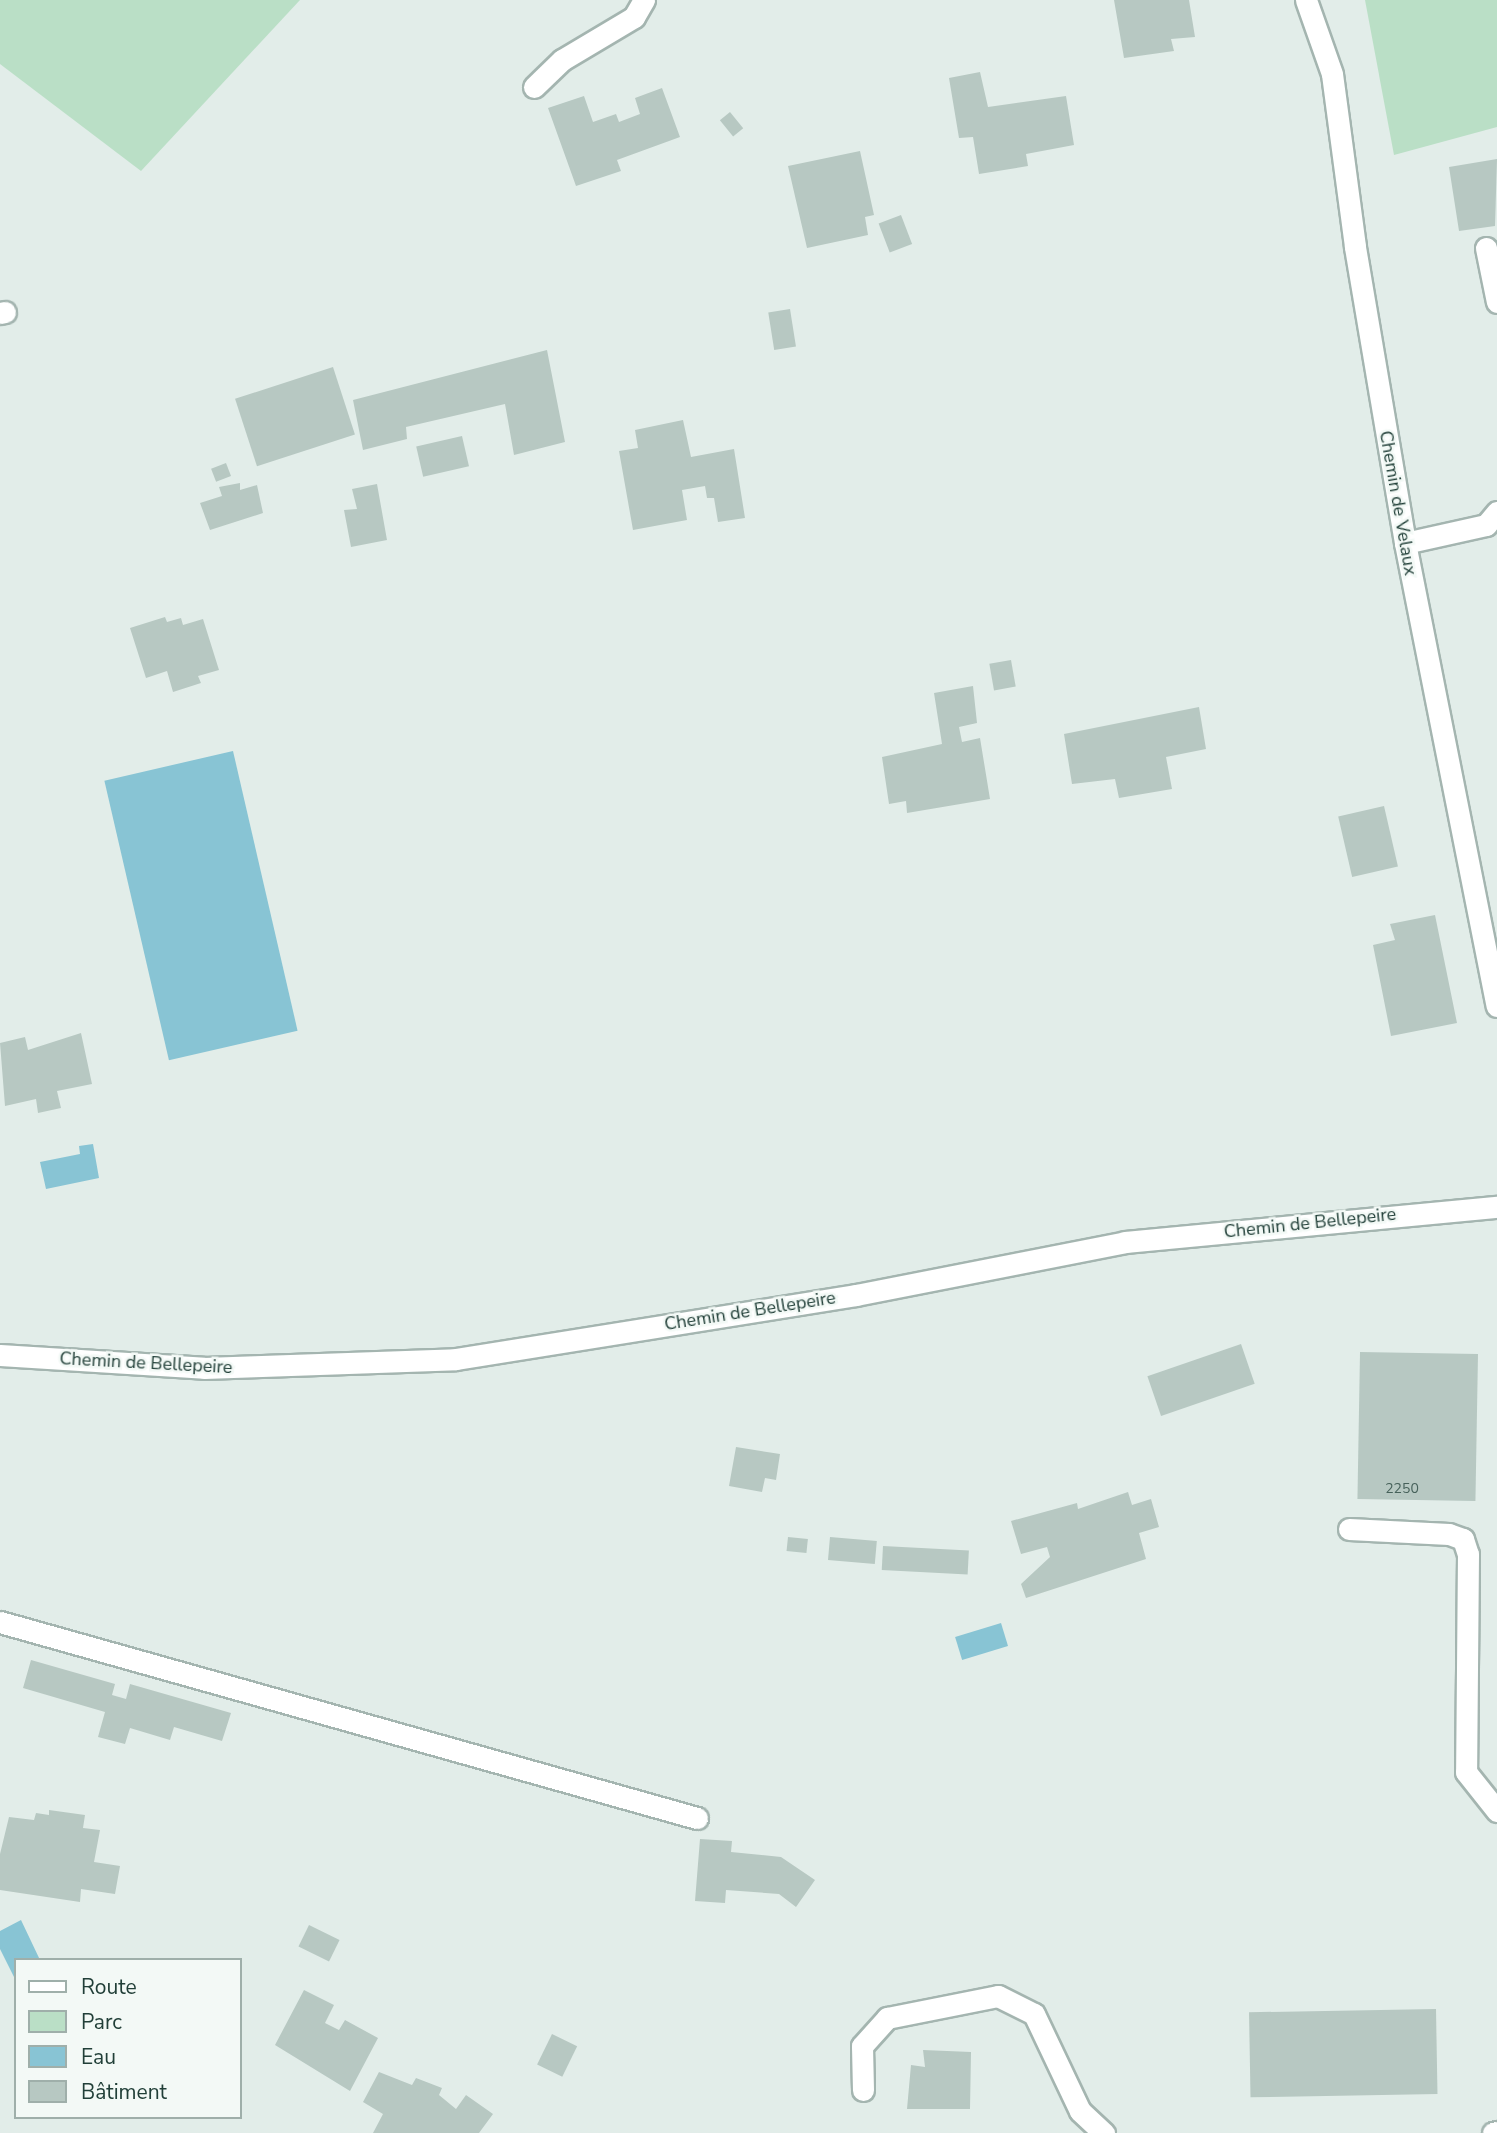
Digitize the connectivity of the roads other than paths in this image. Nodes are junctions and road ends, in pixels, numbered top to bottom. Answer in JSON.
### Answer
{"nodes":[{"id":1,"x":644,"y":0,"type":"edge"},
{"id":2,"x":1306,"y":0,"type":"edge"},
{"id":3,"x":534,"y":87,"type":"dead end"},
{"id":4,"x":1486,"y":248,"type":"dead end"},
{"id":5,"x":1497,"y":302,"type":"edge"},
{"id":6,"x":1497,"y":512,"type":"edge"},
{"id":7,"x":1405,"y":543,"type":"junction"},
{"id":8,"x":1497,"y":1006,"type":"edge"},
{"id":9,"x":1497,"y":1207,"type":"edge"},
{"id":10,"x":0,"y":1355,"type":"edge"},
{"id":11,"x":1349,"y":1529,"type":"dead end"},
{"id":12,"x":0,"y":1622,"type":"edge"},
{"id":13,"x":1497,"y":1811,"type":"edge"},
{"id":14,"x":697,"y":1818,"type":"dead end"},
{"id":15,"x":863,"y":2090,"type":"dead end"},
{"id":16,"x":1104,"y":2133,"type":"edge"}],
"edges":[{"from":1,"to":3,"type":"street"},
{"from":2,"to":7,"type":"street","name":"Chemin de Velaux"},
{"from":4,"to":5,"type":"street"},
{"from":6,"to":7,"type":"street"},
{"from":7,"to":8,"type":"street","name":"Chemin de Velaux"},
{"from":9,"to":10,"type":"street","name":"Chemin de Bellepeire"},
{"from":11,"to":13,"type":"street"},
{"from":12,"to":14,"type":"street"},
{"from":15,"to":16,"type":"street"}]}
